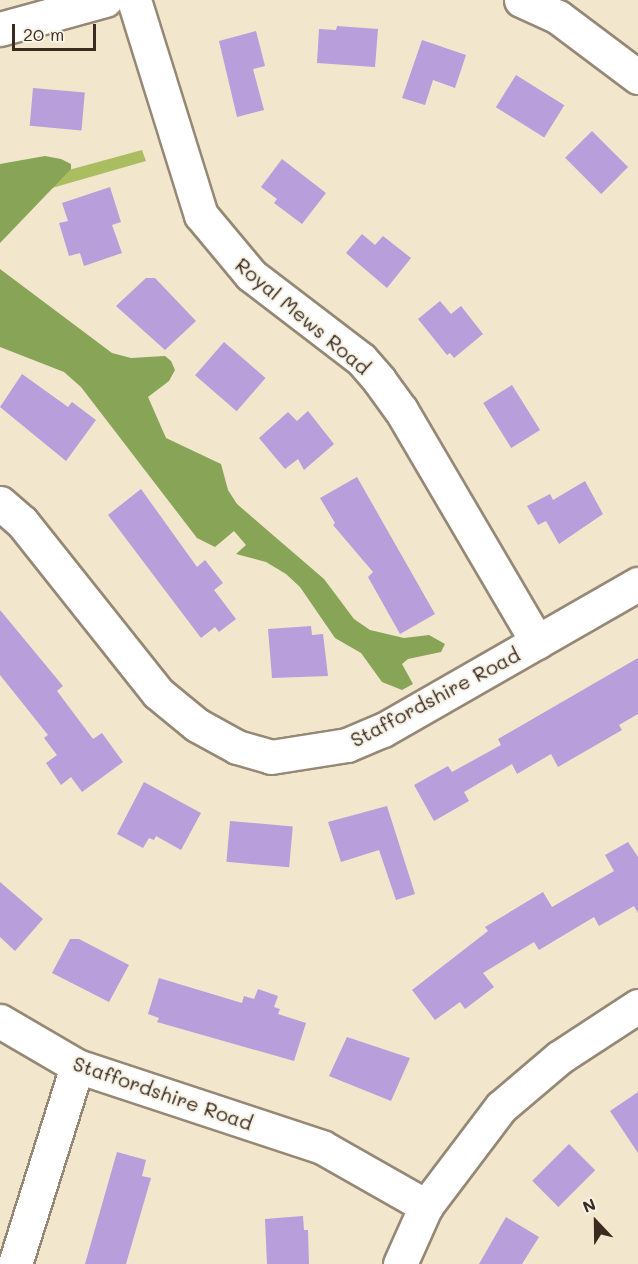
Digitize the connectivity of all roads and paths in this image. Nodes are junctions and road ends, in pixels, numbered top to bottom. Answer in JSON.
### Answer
{"nodes":[{"id":1,"x":105,"y":0,"type":"edge"},
{"id":2,"x":134,"y":0,"type":"edge"},
{"id":3,"x":521,"y":0,"type":"edge"},
{"id":4,"x":0,"y":30,"type":"edge"},
{"id":5,"x":638,"y":77,"type":"edge"},
{"id":6,"x":0,"y":503,"type":"edge"},
{"id":7,"x":638,"y":584,"type":"edge"},
{"id":8,"x":537,"y":642,"type":"junction"},
{"id":9,"x":638,"y":1006,"type":"edge"},
{"id":10,"x":0,"y":1021,"type":"edge"},
{"id":11,"x":77,"y":1066,"type":"junction"},
{"id":12,"x":426,"y":1206,"type":"junction"},
{"id":13,"x":15,"y":1264,"type":"edge"},
{"id":14,"x":400,"y":1264,"type":"edge"}],
"edges":[{"from":1,"to":4,"type":"street"},
{"from":2,"to":8,"type":"street","name":"Royal Mews Road"},
{"from":3,"to":5,"type":"street"},
{"from":6,"to":8,"type":"street","name":"Staffordshire Road"},
{"from":7,"to":8,"type":"street","name":"Staffordshire Road"},
{"from":9,"to":12,"type":"street"},
{"from":10,"to":11,"type":"street","name":"Staffordshire Road"},
{"from":11,"to":12,"type":"street","name":"Staffordshire Road"},
{"from":11,"to":13,"type":"street"},
{"from":12,"to":14,"type":"street"}]}
